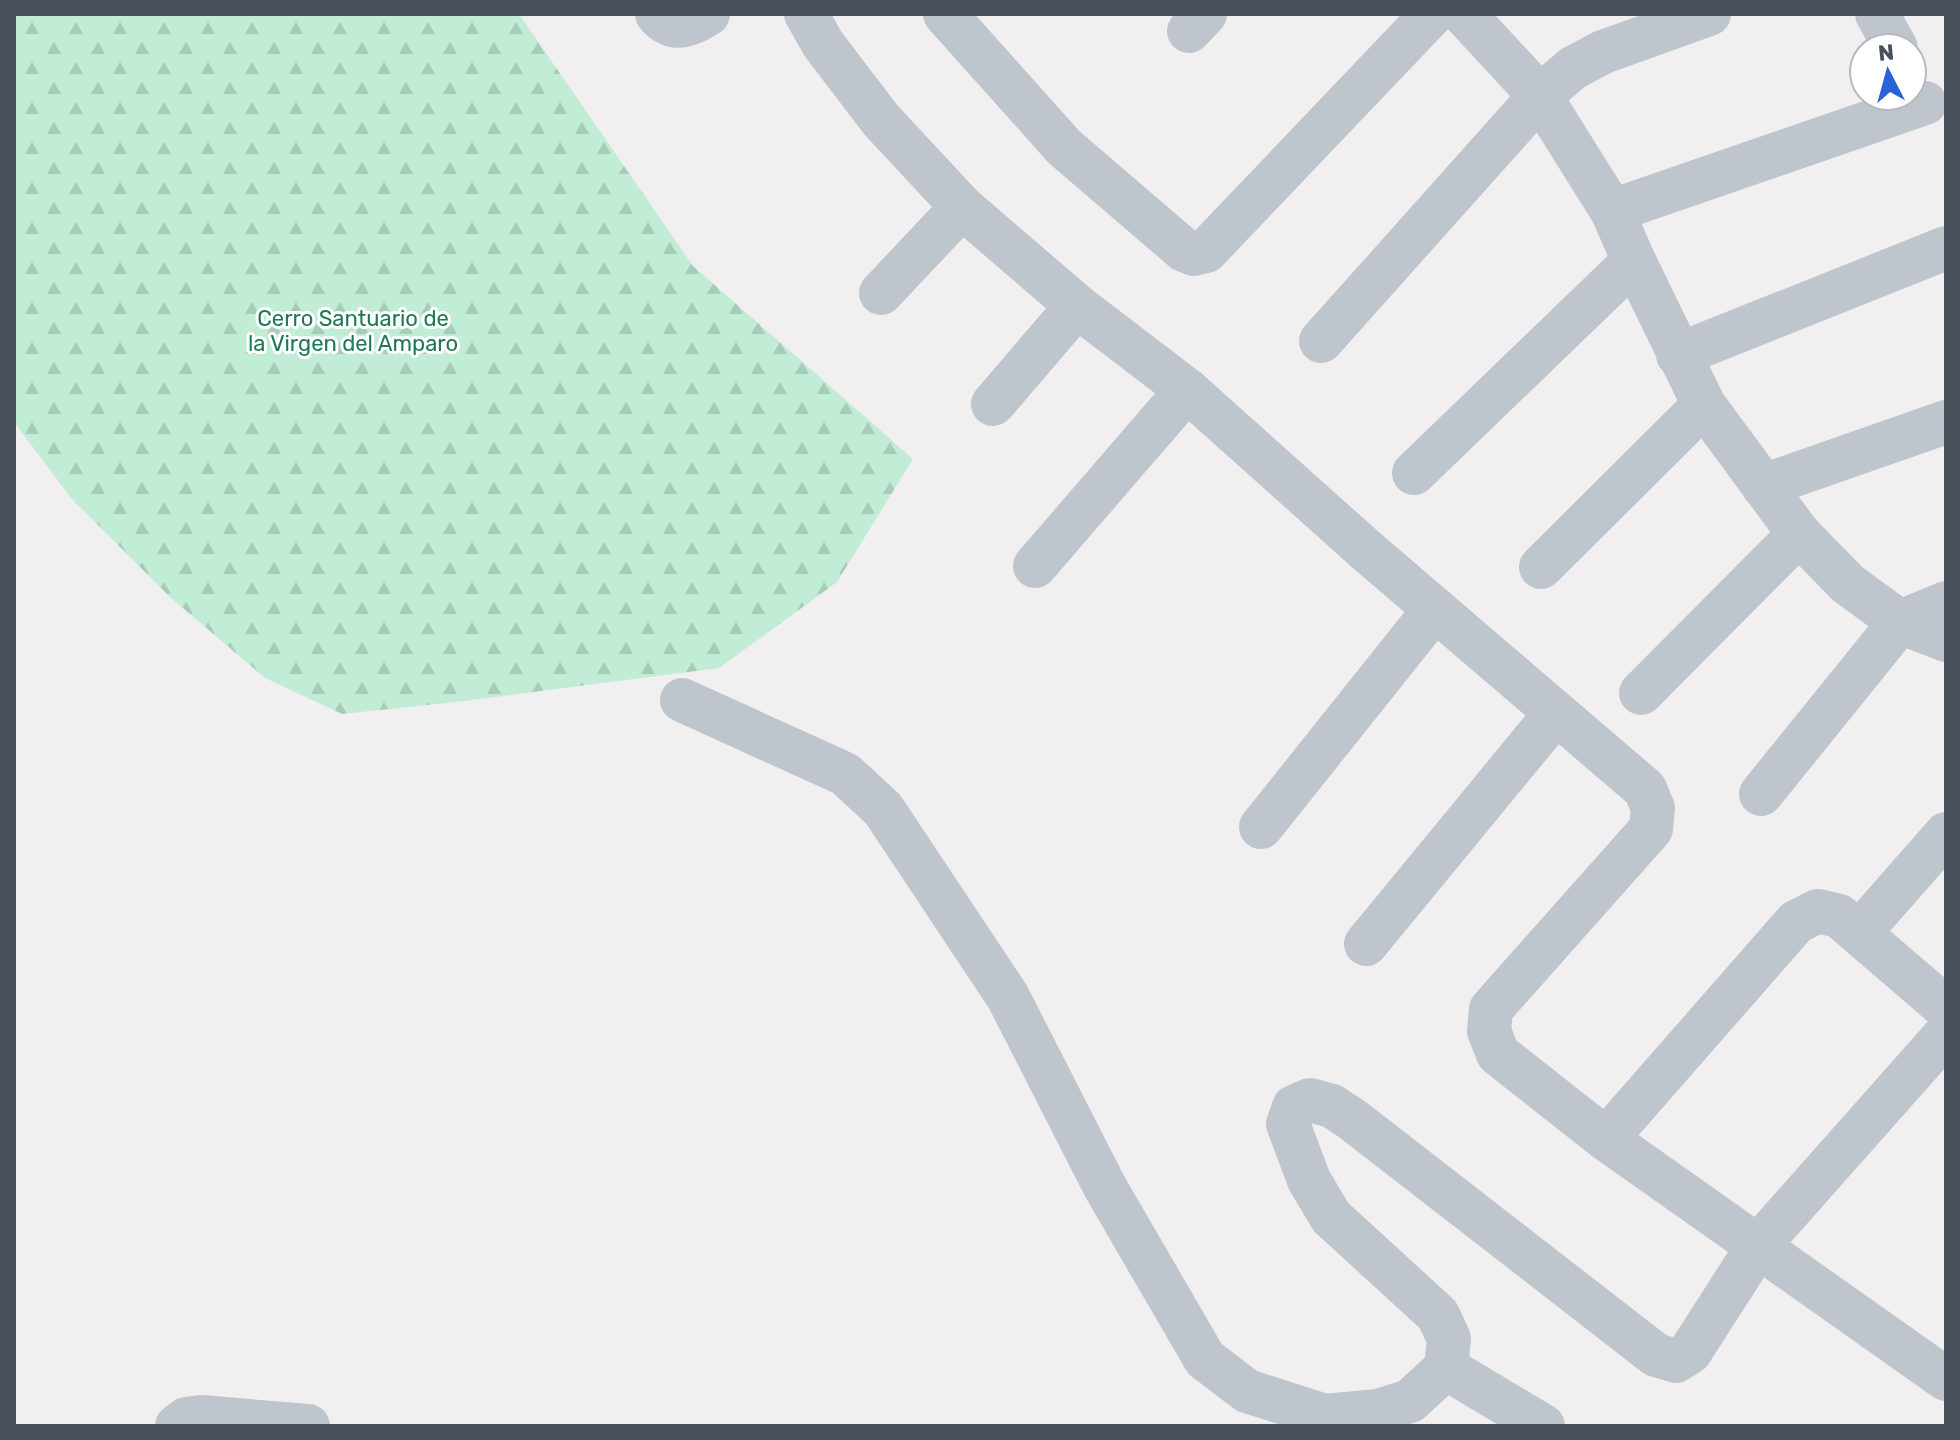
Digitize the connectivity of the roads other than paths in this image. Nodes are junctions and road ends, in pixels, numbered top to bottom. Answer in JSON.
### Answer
{"nodes":[{"id":1,"x":657,"y":14,"type":"edge"},
{"id":2,"x":708,"y":14,"type":"edge"},
{"id":3,"x":806,"y":14,"type":"edge"},
{"id":4,"x":1432,"y":14,"type":"edge"},
{"id":5,"x":1464,"y":14,"type":"edge"},
{"id":6,"x":1709,"y":14,"type":"edge"},
{"id":7,"x":1877,"y":14,"type":"edge"},
{"id":8,"x":953,"y":17,"type":"edge"},
{"id":9,"x":1887,"y":32,"type":"edge"},
{"id":10,"x":1540,"y":96,"type":"junction"},
{"id":11,"x":1899,"y":112,"type":"edge"},
{"id":12,"x":962,"y":207,"type":"junction"},
{"id":13,"x":1612,"y":211,"type":"junction"},
{"id":14,"x":1946,"y":248,"type":"edge"},
{"id":15,"x":1634,"y":261,"type":"junction"},
{"id":16,"x":881,"y":293,"type":"dead end"},
{"id":17,"x":1077,"y":306,"type":"junction"},
{"id":18,"x":1321,"y":341,"type":"dead end"},
{"id":19,"x":1678,"y":355,"type":"junction"},
{"id":20,"x":1187,"y":390,"type":"junction"},
{"id":21,"x":993,"y":404,"type":"dead end"},
{"id":22,"x":1704,"y":405,"type":"junction"},
{"id":23,"x":1946,"y":422,"type":"edge"},
{"id":24,"x":1414,"y":473,"type":"dead end"},
{"id":25,"x":1763,"y":486,"type":"junction"},
{"id":26,"x":1799,"y":534,"type":"junction"},
{"id":27,"x":1035,"y":566,"type":"dead end"},
{"id":28,"x":1541,"y":567,"type":"dead end"},
{"id":29,"x":1946,"y":603,"type":"edge"},
{"id":30,"x":1435,"y":609,"type":"junction"},
{"id":31,"x":1900,"y":622,"type":"junction"},
{"id":32,"x":1946,"y":640,"type":"edge"},
{"id":33,"x":1641,"y":693,"type":"dead end"},
{"id":34,"x":682,"y":700,"type":"dead end"},
{"id":35,"x":1556,"y":713,"type":"junction"},
{"id":36,"x":1761,"y":794,"type":"dead end"},
{"id":37,"x":1261,"y":827,"type":"dead end"},
{"id":38,"x":1946,"y":834,"type":"edge"},
{"id":39,"x":1859,"y":933,"type":"junction"},
{"id":40,"x":1366,"y":944,"type":"dead end"},
{"id":41,"x":1946,"y":1008,"type":"edge"},
{"id":42,"x":1946,"y":1034,"type":"edge"},
{"id":43,"x":1606,"y":1139,"type":"junction"},
{"id":44,"x":1758,"y":1246,"type":"junction"},
{"id":45,"x":1446,"y":1368,"type":"junction"},
{"id":46,"x":1946,"y":1379,"type":"edge"},
{"id":47,"x":177,"y":1426,"type":"edge"},
{"id":48,"x":308,"y":1426,"type":"edge"},
{"id":49,"x":1543,"y":1426,"type":"edge"}],
"edges":[{"from":1,"to":2,"type":"street"},
{"from":3,"to":12,"type":"street"},
{"from":4,"to":8,"type":"street"},
{"from":5,"to":10,"type":"street"},
{"from":6,"to":10,"type":"street"},
{"from":7,"to":9,"type":"street"},
{"from":10,"to":13,"type":"street"},
{"from":10,"to":18,"type":"street"},
{"from":11,"to":13,"type":"street"},
{"from":12,"to":16,"type":"street"},
{"from":12,"to":17,"type":"street"},
{"from":13,"to":15,"type":"street"},
{"from":14,"to":19,"type":"street"},
{"from":15,"to":19,"type":"street"},
{"from":15,"to":24,"type":"street"},
{"from":17,"to":20,"type":"street"},
{"from":17,"to":21,"type":"street"},
{"from":19,"to":22,"type":"street"},
{"from":20,"to":27,"type":"street"},
{"from":20,"to":30,"type":"street"},
{"from":22,"to":25,"type":"street"},
{"from":22,"to":28,"type":"street"},
{"from":23,"to":25,"type":"street"},
{"from":25,"to":26,"type":"street"},
{"from":26,"to":31,"type":"street"},
{"from":26,"to":33,"type":"street"},
{"from":29,"to":31,"type":"street"},
{"from":30,"to":35,"type":"street"},
{"from":30,"to":37,"type":"street"},
{"from":31,"to":32,"type":"street"},
{"from":31,"to":36,"type":"street"},
{"from":34,"to":45,"type":"street"},
{"from":35,"to":40,"type":"street"},
{"from":35,"to":43,"type":"street"},
{"from":38,"to":39,"type":"street"},
{"from":39,"to":41,"type":"street"},
{"from":39,"to":43,"type":"street"},
{"from":42,"to":44,"type":"street"},
{"from":43,"to":44,"type":"street"},
{"from":44,"to":45,"type":"street"},
{"from":44,"to":46,"type":"street"},
{"from":45,"to":49,"type":"street"},
{"from":47,"to":48,"type":"street"}]}
